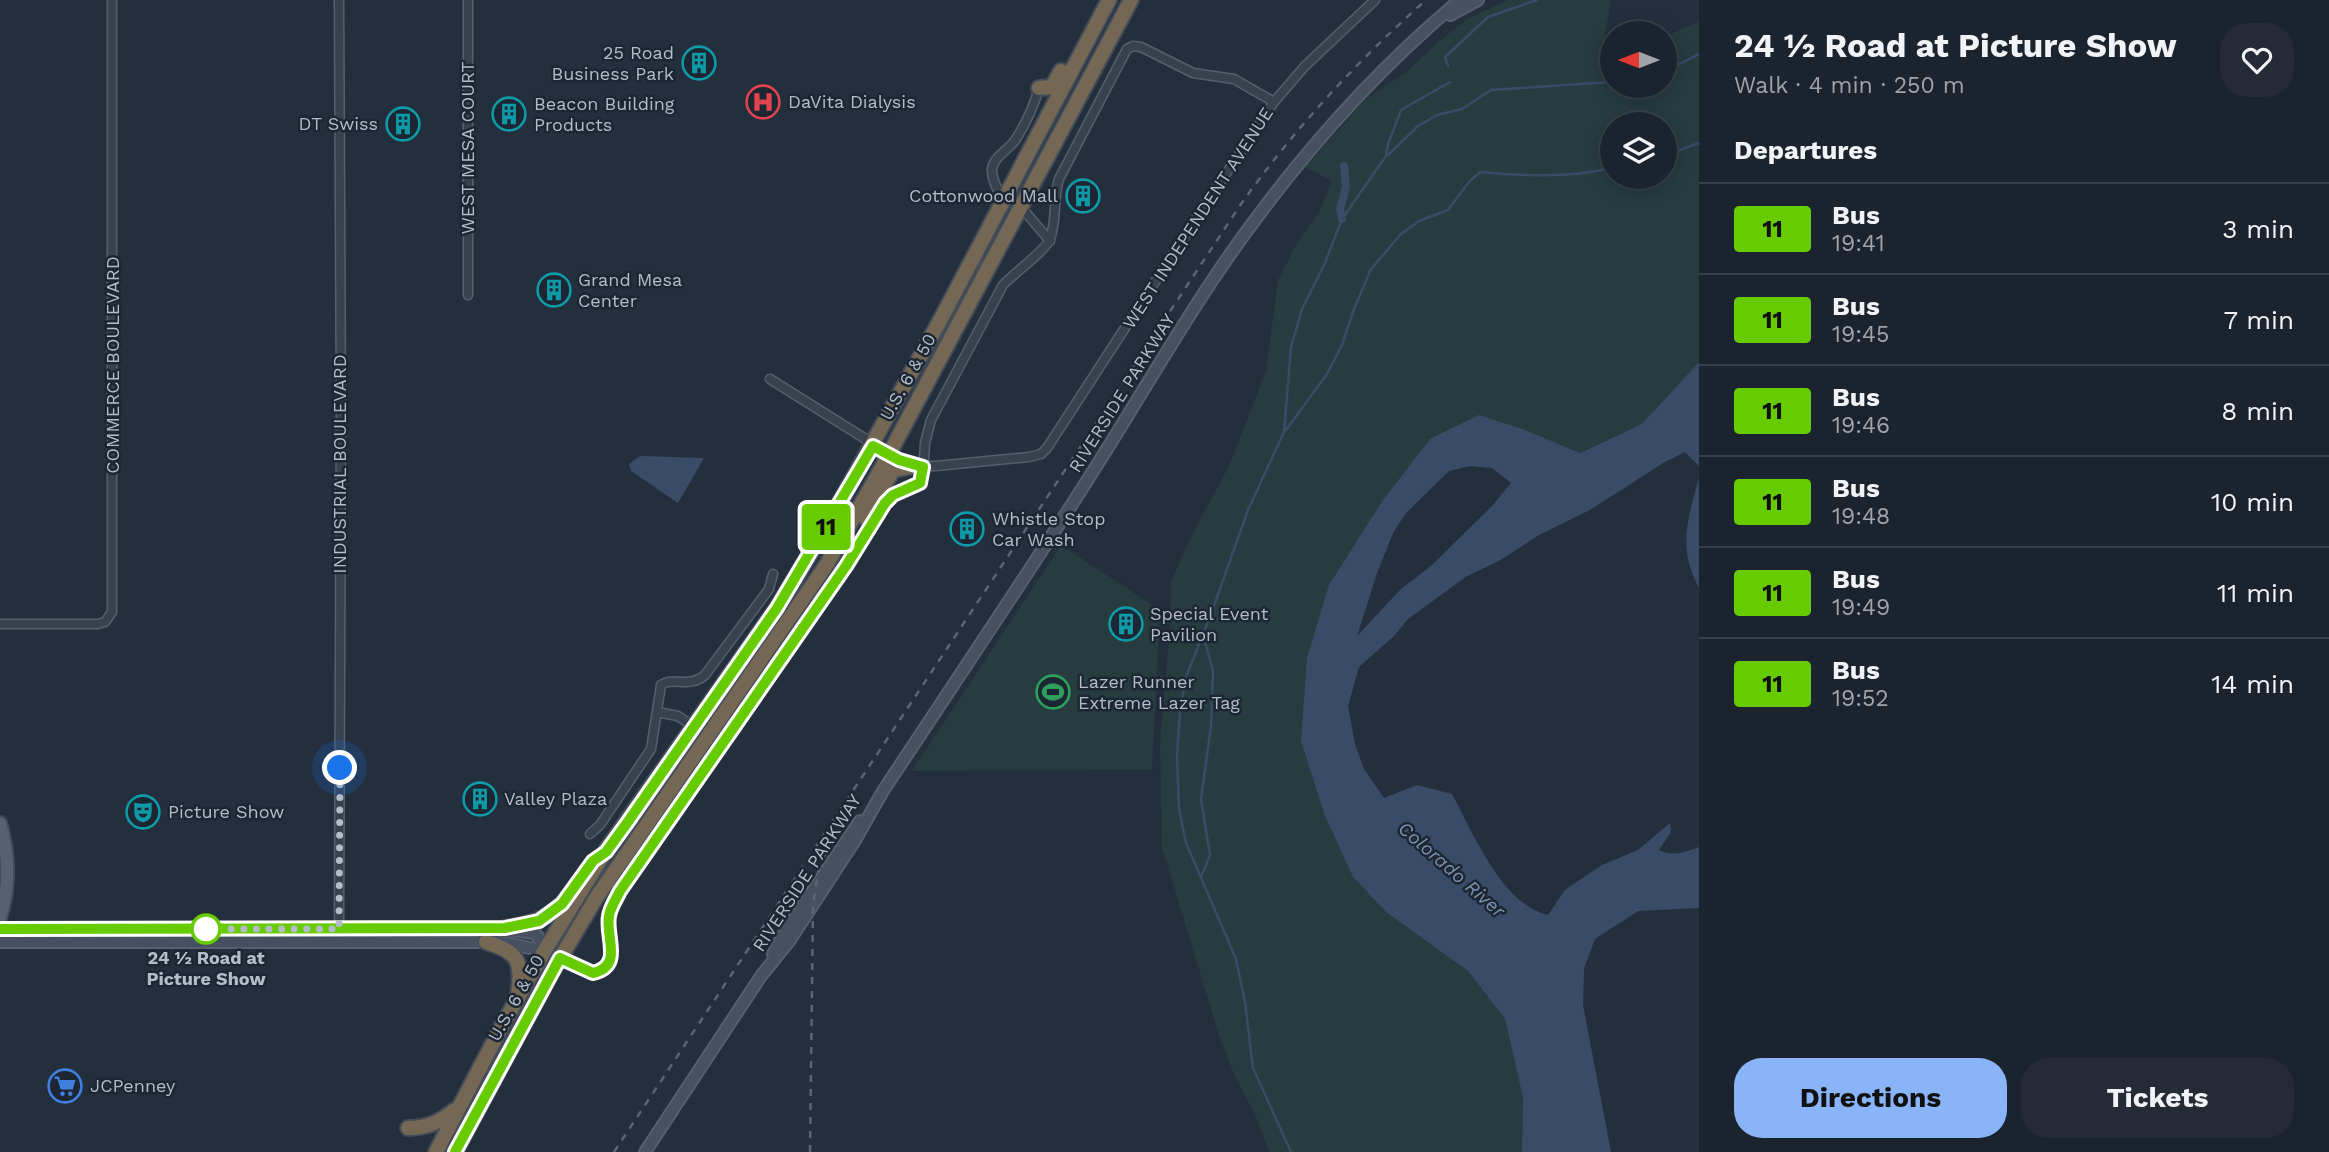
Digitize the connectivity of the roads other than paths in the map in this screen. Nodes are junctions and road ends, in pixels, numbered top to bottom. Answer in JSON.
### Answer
{"nodes":[{"id":1,"x":112,"y":0,"type":"edge"},
{"id":2,"x":339,"y":0,"type":"edge"},
{"id":3,"x":468,"y":0,"type":"edge"},
{"id":4,"x":1093,"y":0,"type":"edge"},
{"id":5,"x":1109,"y":0,"type":"edge"},
{"id":6,"x":1131,"y":0,"type":"edge"},
{"id":7,"x":1375,"y":0,"type":"edge"},
{"id":8,"x":1460,"y":0,"type":"edge"},
{"id":9,"x":1478,"y":0,"type":"edge"},
{"id":10,"x":1418,"y":36,"type":"junction"},
{"id":11,"x":1088,"y":41,"type":"junction"},
{"id":12,"x":1039,"y":88,"type":"joint"},
{"id":13,"x":1060,"y":94,"type":"junction"},
{"id":14,"x":1274,"y":102,"type":"junction"},
{"id":15,"x":1003,"y":201,"type":"junction"},
{"id":16,"x":1021,"y":207,"type":"junction"},
{"id":17,"x":1050,"y":241,"type":"junction"},
{"id":18,"x":468,"y":295,"type":"dead end"},
{"id":19,"x":952,"y":338,"type":"junction"},
{"id":20,"x":770,"y":379,"type":"dead end"},
{"id":21,"x":870,"y":445,"type":"junction"},
{"id":22,"x":887,"y":454,"type":"junction"},
{"id":23,"x":919,"y":466,"type":"junction"},
{"id":24,"x":774,"y":574,"type":"dead end"},
{"id":25,"x":811,"y":587,"type":"junction"},
{"id":26,"x":0,"y":624,"type":"edge"},
{"id":27,"x":657,"y":712,"type":"junction"},
{"id":28,"x":694,"y":727,"type":"junction"},
{"id":29,"x":0,"y":824,"type":"edge"},
{"id":30,"x":590,"y":834,"type":"dead end"},
{"id":31,"x":632,"y":844,"type":"junction"},
{"id":32,"x":606,"y":852,"type":"junction"},
{"id":33,"x":0,"y":918,"type":"edge"},
{"id":34,"x":505,"y":928,"type":"junction"},
{"id":35,"x":0,"y":929,"type":"edge"},
{"id":36,"x":339,"y":929,"type":"junction"},
{"id":37,"x":387,"y":929,"type":"junction"},
{"id":38,"x":0,"y":942,"type":"edge"},
{"id":39,"x":486,"y":942,"type":"junction"},
{"id":40,"x":283,"y":943,"type":"junction"},
{"id":41,"x":335,"y":943,"type":"junction"},
{"id":42,"x":545,"y":950,"type":"junction"},
{"id":43,"x":560,"y":958,"type":"junction"},
{"id":44,"x":517,"y":1001,"type":"junction"},
{"id":45,"x":464,"y":1098,"type":"junction"},
{"id":46,"x":408,"y":1128,"type":"dead end"},
{"id":47,"x":436,"y":1152,"type":"edge"},
{"id":48,"x":455,"y":1152,"type":"edge"},
{"id":49,"x":645,"y":1152,"type":"edge"}],
"edges":[{"from":1,"to":26,"type":"street","name":"COMMERCE BOULEVARD"},
{"from":2,"to":36,"type":"street","name":"INDUSTRIAL BOULEVARD"},
{"from":3,"to":18,"type":"street","name":"WEST MESA COURT"},
{"from":4,"to":11,"type":"highway"},
{"from":5,"to":11,"type":"highway","name":"U.S. 6 & 50"},
{"from":6,"to":16,"type":"highway","name":"U.S. 6 & 50"},
{"from":7,"to":14,"type":"street","name":"WEST INDEPENDENT AVENUE"},
{"from":8,"to":10,"type":"main road","name":"RIVERSIDE PARKWAY"},
{"from":9,"to":10,"type":"main road","name":"RIVERSIDE PARKWAY"},
{"from":10,"to":49,"type":"main road","name":"RIVERSIDE PARKWAY"},
{"from":11,"to":12,"type":"highway"},
{"from":11,"to":13,"type":"highway","name":"U.S. 6 & 50"},
{"from":12,"to":15,"type":"street"},
{"from":13,"to":15,"type":"highway","name":"U.S. 6 & 50"},
{"from":13,"to":16,"type":"highway"},
{"from":14,"to":17,"type":"street"},
{"from":14,"to":23,"type":"street","name":"WEST INDEPENDENT AVENUE"},
{"from":15,"to":19,"type":"highway"},
{"from":15,"to":21,"type":"highway","name":"U.S. 6 & 50"},
{"from":16,"to":17,"type":"street"},
{"from":16,"to":19,"type":"highway","name":"U.S. 6 & 50"},
{"from":17,"to":23,"type":"street"},
{"from":19,"to":22,"type":"highway","name":"U.S. 6 & 50"},
{"from":20,"to":21,"type":"street"},
{"from":21,"to":22,"type":"street"},
{"from":21,"to":25,"type":"highway"},
{"from":21,"to":28,"type":"highway","name":"U.S. 6 & 50"},
{"from":22,"to":23,"type":"street"},
{"from":22,"to":25,"type":"highway","name":"U.S. 6 & 50"},
{"from":23,"to":25,"type":"highway"},
{"from":23,"to":43,"type":"street"},
{"from":24,"to":27,"type":"street"},
{"from":25,"to":31,"type":"highway","name":"U.S. 6 & 50"},
{"from":27,"to":28,"type":"street"},
{"from":27,"to":30,"type":"street"},
{"from":28,"to":31,"type":"highway"},
{"from":28,"to":32,"type":"highway","name":"U.S. 6 & 50"},
{"from":29,"to":33,"type":"main road"},
{"from":31,"to":43,"type":"highway","name":"U.S. 6 & 50"},
{"from":32,"to":34,"type":"highway"},
{"from":32,"to":42,"type":"highway","name":"U.S. 6 & 50"},
{"from":34,"to":37,"type":"main road"},
{"from":34,"to":42,"type":"main road"},
{"from":35,"to":36,"type":"main road"},
{"from":36,"to":37,"type":"main road"},
{"from":36,"to":40,"type":"main road"},
{"from":37,"to":41,"type":"main road"},
{"from":38,"to":40,"type":"main road"},
{"from":39,"to":41,"type":"main road"},
{"from":39,"to":42,"type":"main road"},
{"from":39,"to":44,"type":"highway"},
{"from":40,"to":41,"type":"main road"},
{"from":42,"to":43,"type":"main road"},
{"from":42,"to":44,"type":"highway","name":"U.S. 6 & 50"},
{"from":43,"to":48,"type":"highway","name":"U.S. 6 & 50"},
{"from":44,"to":45,"type":"highway","name":"U.S. 6 & 50"},
{"from":45,"to":46,"type":"highway"},
{"from":45,"to":47,"type":"highway","name":"U.S. 6 & 50"}]}
